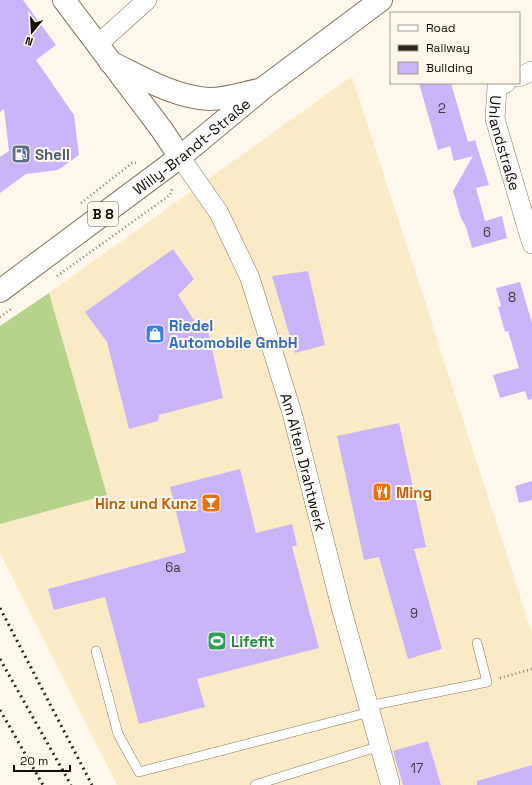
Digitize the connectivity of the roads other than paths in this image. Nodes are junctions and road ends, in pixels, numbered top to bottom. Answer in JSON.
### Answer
{"nodes":[{"id":1,"x":64,"y":0,"type":"edge"},
{"id":2,"x":147,"y":0,"type":"edge"},
{"id":3,"x":381,"y":0,"type":"edge"},
{"id":4,"x":97,"y":45,"type":"junction"},
{"id":5,"x":110,"y":62,"type":"junction"},
{"id":6,"x":532,"y":71,"type":"edge"},
{"id":7,"x":520,"y":77,"type":"edge"},
{"id":8,"x":502,"y":85,"type":"edge"},
{"id":9,"x":262,"y":89,"type":"junction"},
{"id":10,"x":180,"y":157,"type":"junction"},
{"id":11,"x":532,"y":244,"type":"edge"},
{"id":12,"x":0,"y":291,"type":"edge"},
{"id":13,"x":477,"y":643,"type":"dead end"},
{"id":14,"x":96,"y":652,"type":"dead end"},
{"id":15,"x":370,"y":709,"type":"junction"},
{"id":16,"x":380,"y":746,"type":"junction"},
{"id":17,"x":391,"y":784,"type":"edge"},
{"id":18,"x":255,"y":785,"type":"edge"}],
"edges":[{"from":1,"to":4,"type":"main road"},
{"from":2,"to":4,"type":"street"},
{"from":3,"to":9,"type":"main road","name":"Willy-Brandt-Straße","number":"B 8"},
{"from":4,"to":5,"type":"main road"},
{"from":5,"to":9,"type":"main road"},
{"from":5,"to":10,"type":"main road"},
{"from":6,"to":7,"type":"street"},
{"from":8,"to":11,"type":"street","name":"Uhlandstraße"},
{"from":9,"to":10,"type":"main road","name":"Willy-Brandt-Straße","number":"B 8"},
{"from":10,"to":12,"type":"main road","name":"Willy-Brandt-Straße","number":"B 8"},
{"from":10,"to":15,"type":"street","name":"Am Alten Drahtwerk"},
{"from":13,"to":15,"type":"lane"},
{"from":14,"to":15,"type":"lane"},
{"from":15,"to":16,"type":"street","name":"Am Alten Drahtwerk"},
{"from":16,"to":17,"type":"street","name":"Am Alten Drahtwerk"},
{"from":16,"to":18,"type":"lane"}]}
